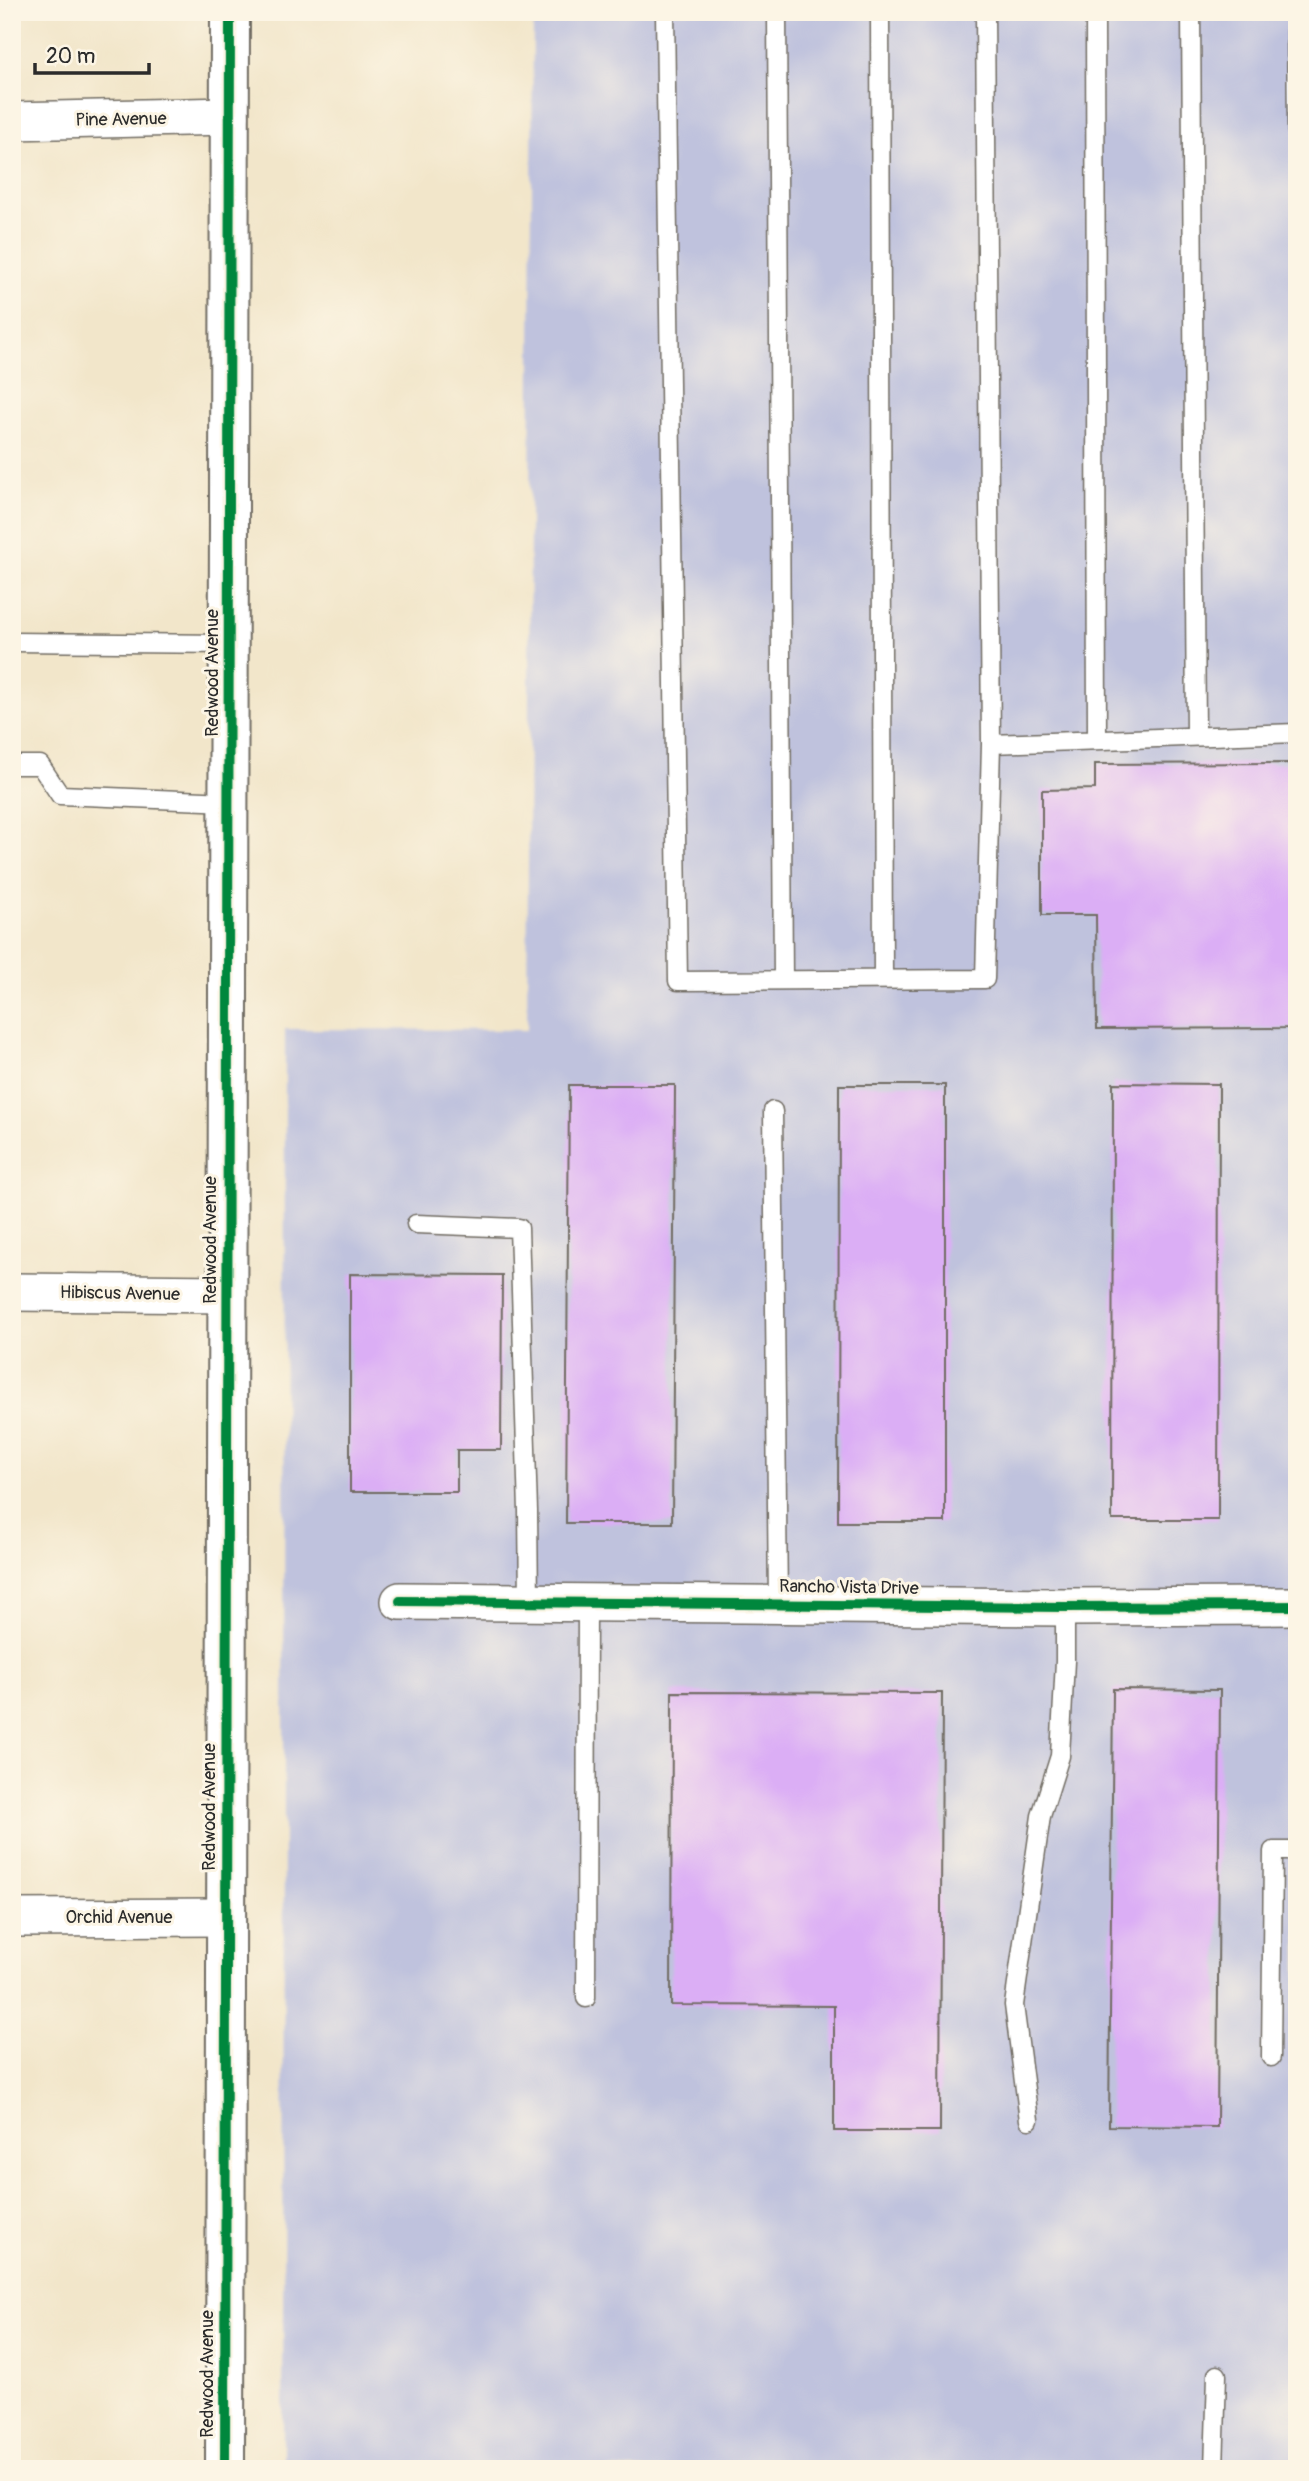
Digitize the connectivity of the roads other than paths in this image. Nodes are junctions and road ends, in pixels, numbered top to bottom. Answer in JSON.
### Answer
{"nodes":[{"id":1,"x":230,"y":12,"type":"edge"},
{"id":2,"x":665,"y":12,"type":"edge"},
{"id":3,"x":777,"y":12,"type":"edge"},
{"id":4,"x":880,"y":12,"type":"edge"},
{"id":5,"x":985,"y":12,"type":"edge"},
{"id":6,"x":1095,"y":12,"type":"edge"},
{"id":7,"x":1191,"y":12,"type":"edge"},
{"id":8,"x":1296,"y":12,"type":"edge"},
{"id":9,"x":230,"y":116,"type":"junction"},
{"id":10,"x":12,"y":121,"type":"edge"},
{"id":11,"x":1297,"y":132,"type":"edge"},
{"id":12,"x":12,"y":642,"type":"edge"},
{"id":13,"x":229,"y":644,"type":"junction"},
{"id":14,"x":1297,"y":733,"type":"edge"},
{"id":15,"x":1196,"y":736,"type":"junction"},
{"id":16,"x":1097,"y":740,"type":"junction"},
{"id":17,"x":991,"y":744,"type":"junction"},
{"id":18,"x":12,"y":765,"type":"edge"},
{"id":19,"x":229,"y":802,"type":"junction"},
{"id":20,"x":883,"y":979,"type":"junction"},
{"id":21,"x":783,"y":980,"type":"junction"},
{"id":22,"x":773,"y":1111,"type":"dead end"},
{"id":23,"x":416,"y":1224,"type":"dead end"},
{"id":24,"x":12,"y":1292,"type":"edge"},
{"id":25,"x":228,"y":1294,"type":"junction"},
{"id":26,"x":400,"y":1601,"type":"dead end"},
{"id":27,"x":529,"y":1602,"type":"junction"},
{"id":28,"x":587,"y":1602,"type":"junction"},
{"id":29,"x":778,"y":1603,"type":"junction"},
{"id":30,"x":1297,"y":1606,"type":"edge"},
{"id":31,"x":1065,"y":1607,"type":"junction"},
{"id":32,"x":1297,"y":1851,"type":"edge"},
{"id":33,"x":226,"y":1917,"type":"junction"},
{"id":34,"x":12,"y":1918,"type":"edge"},
{"id":35,"x":586,"y":1998,"type":"dead end"},
{"id":36,"x":1271,"y":2057,"type":"dead end"},
{"id":37,"x":1029,"y":2120,"type":"dead end"},
{"id":38,"x":1217,"y":2375,"type":"dead end"},
{"id":39,"x":225,"y":2469,"type":"edge"},
{"id":40,"x":1214,"y":2469,"type":"edge"}],
"edges":[{"from":1,"to":9,"type":"street","name":"Redwood Avenue"},
{"from":2,"to":21,"type":"lane"},
{"from":3,"to":21,"type":"lane"},
{"from":4,"to":20,"type":"lane"},
{"from":5,"to":17,"type":"lane"},
{"from":6,"to":16,"type":"lane"},
{"from":7,"to":15,"type":"lane"},
{"from":8,"to":11,"type":"lane"},
{"from":9,"to":10,"type":"street","name":"Pine Avenue"},
{"from":9,"to":13,"type":"street","name":"Redwood Avenue"},
{"from":12,"to":13,"type":"lane"},
{"from":13,"to":19,"type":"street","name":"Redwood Avenue"},
{"from":14,"to":15,"type":"lane"},
{"from":15,"to":16,"type":"lane"},
{"from":16,"to":17,"type":"lane"},
{"from":17,"to":20,"type":"lane"},
{"from":18,"to":19,"type":"lane"},
{"from":19,"to":25,"type":"street","name":"Redwood Avenue"},
{"from":20,"to":21,"type":"lane"},
{"from":22,"to":29,"type":"lane"},
{"from":23,"to":27,"type":"lane"},
{"from":24,"to":25,"type":"street","name":"Hibiscus Avenue"},
{"from":25,"to":33,"type":"street","name":"Redwood Avenue"},
{"from":26,"to":27,"type":"street","name":"Rancho Vista Drive"},
{"from":27,"to":28,"type":"street","name":"Rancho Vista Drive"},
{"from":28,"to":29,"type":"street","name":"Rancho Vista Drive"},
{"from":28,"to":35,"type":"lane"},
{"from":29,"to":31,"type":"street","name":"Rancho Vista Drive"},
{"from":30,"to":31,"type":"street","name":"Rancho Vista Drive"},
{"from":31,"to":37,"type":"lane"},
{"from":32,"to":36,"type":"lane"},
{"from":33,"to":34,"type":"street","name":"Orchid Avenue"},
{"from":33,"to":39,"type":"street","name":"Redwood Avenue"},
{"from":38,"to":40,"type":"lane"}]}
